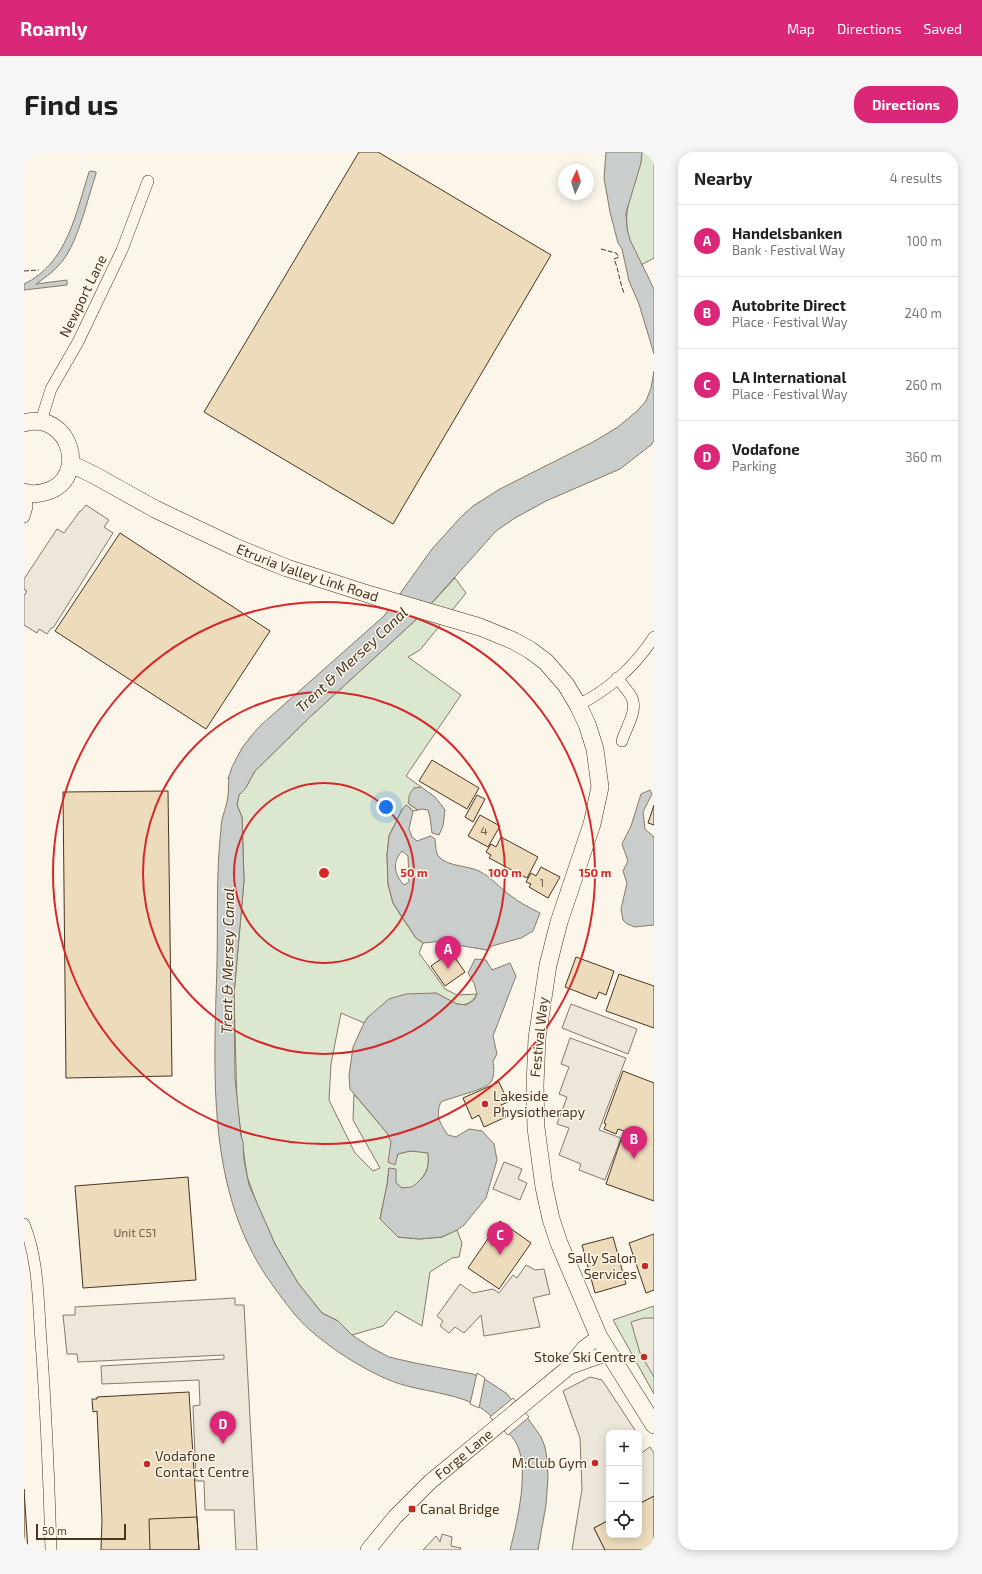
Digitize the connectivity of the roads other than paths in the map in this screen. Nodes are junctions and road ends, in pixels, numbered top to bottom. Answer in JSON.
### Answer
{"nodes":[{"id":1,"x":148,"y":182,"type":"dead end"},
{"id":2,"x":32,"y":422,"type":"edge"},
{"id":3,"x":71,"y":464,"type":"junction"},
{"id":4,"x":25,"y":493,"type":"edge"},
{"id":5,"x":24,"y":517,"type":"edge"},
{"id":6,"x":654,"y":637,"type":"edge"},
{"id":7,"x":617,"y":678,"type":"junction"},
{"id":8,"x":578,"y":704,"type":"junction"},
{"id":9,"x":622,"y":741,"type":"dead end"},
{"id":10,"x":24,"y":1224,"type":"edge"},
{"id":11,"x":599,"y":1337,"type":"junction"},
{"id":12,"x":608,"y":1353,"type":"junction"},
{"id":13,"x":569,"y":1367,"type":"junction"},
{"id":14,"x":654,"y":1425,"type":"edge"},
{"id":15,"x":51,"y":1550,"type":"edge"},
{"id":16,"x":368,"y":1550,"type":"edge"}],
"edges":[{"from":1,"to":2,"type":"street","name":"Newport Lane"},
{"from":2,"to":3,"type":"main road"},
{"from":3,"to":4,"type":"main road"},
{"from":3,"to":8,"type":"main road","name":"Etruria Valley Link Road"},
{"from":4,"to":5,"type":"street"},
{"from":6,"to":7,"type":"street"},
{"from":7,"to":8,"type":"street"},
{"from":7,"to":9,"type":"street"},
{"from":8,"to":11,"type":"main road","name":"Festival Way"},
{"from":10,"to":15,"type":"street"},
{"from":11,"to":12,"type":"main road","name":"Festival Way"},
{"from":11,"to":13,"type":"street","name":"Forge Lane"},
{"from":12,"to":13,"type":"street","name":"Forge Lane"},
{"from":12,"to":14,"type":"main road","name":"Festival Way"},
{"from":13,"to":16,"type":"street","name":"Forge Lane"}]}
